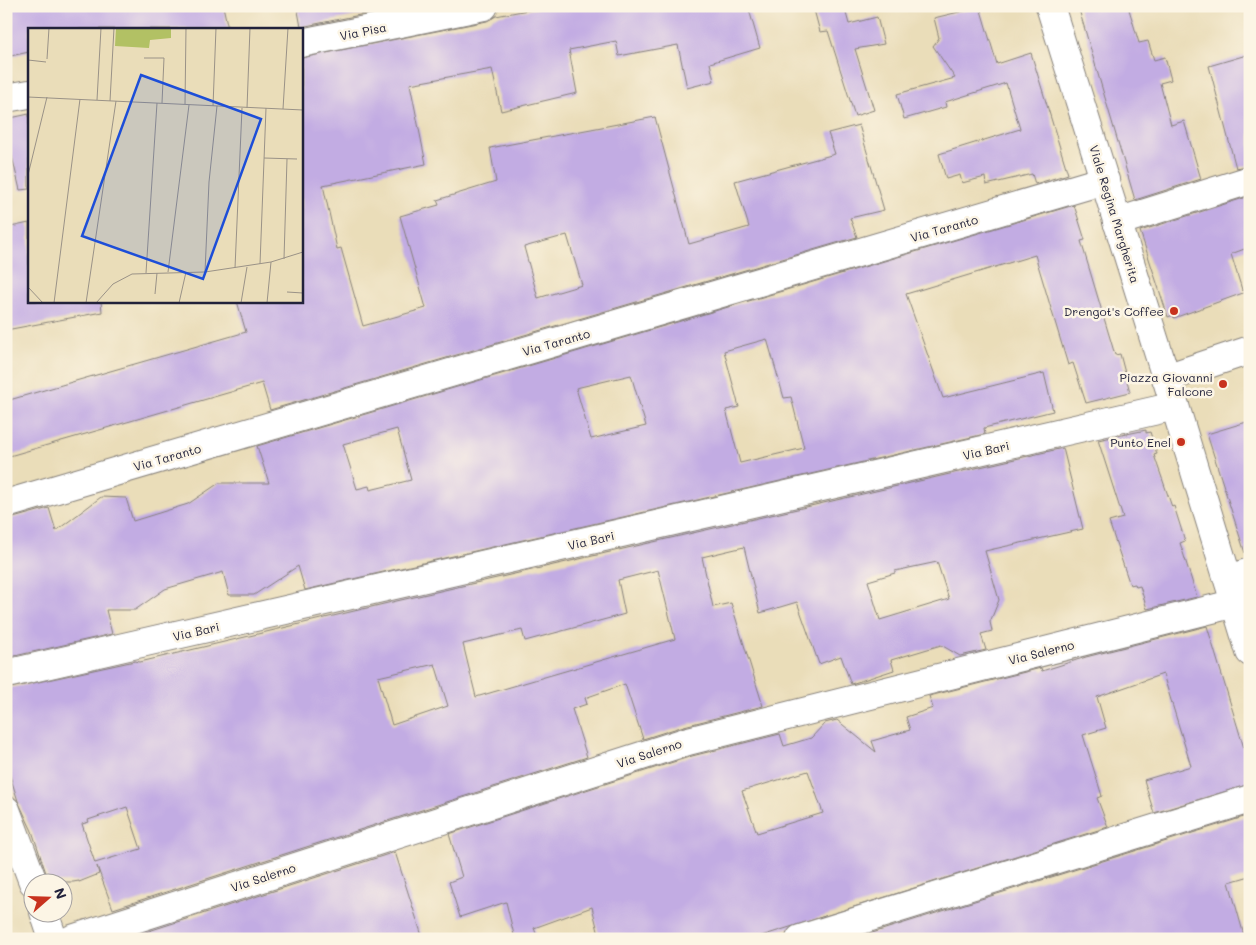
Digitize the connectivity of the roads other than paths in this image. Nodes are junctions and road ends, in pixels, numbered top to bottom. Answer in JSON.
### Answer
{"nodes":[{"id":1,"x":484,"y":6,"type":"edge"},
{"id":2,"x":1050,"y":6,"type":"edge"},
{"id":3,"x":302,"y":43,"type":"edge"},
{"id":4,"x":28,"y":94,"type":"edge"},
{"id":5,"x":6,"y":98,"type":"edge"},
{"id":6,"x":1105,"y":180,"type":"junction"},
{"id":7,"x":1250,"y":180,"type":"edge"},
{"id":8,"x":1117,"y":222,"type":"junction"},
{"id":9,"x":1250,"y":350,"type":"edge"},
{"id":10,"x":1166,"y":378,"type":"junction"},
{"id":11,"x":1175,"y":406,"type":"junction"},
{"id":12,"x":6,"y":504,"type":"edge"},
{"id":13,"x":1238,"y":585,"type":"edge"},
{"id":14,"x":1250,"y":652,"type":"edge"},
{"id":15,"x":6,"y":674,"type":"edge"},
{"id":16,"x":1250,"y":799,"type":"edge"},
{"id":17,"x":6,"y":810,"type":"edge"},
{"id":18,"x":29,"y":872,"type":"edge"},
{"id":19,"x":47,"y":922,"type":"edge"},
{"id":20,"x":53,"y":939,"type":"edge"},
{"id":21,"x":72,"y":939,"type":"edge"},
{"id":22,"x":800,"y":939,"type":"edge"}],
"edges":[{"from":1,"to":3,"type":"street","name":"Via Pisa"},
{"from":2,"to":6,"type":"street","name":"Viale Regina Margherita"},
{"from":4,"to":5,"type":"street"},
{"from":6,"to":8,"type":"street","name":"Viale Regina Margherita"},
{"from":6,"to":12,"type":"street","name":"Via Taranto"},
{"from":7,"to":8,"type":"street"},
{"from":8,"to":10,"type":"street","name":"Viale Regina Margherita"},
{"from":9,"to":10,"type":"street"},
{"from":10,"to":11,"type":"street","name":"Viale Regina Margherita"},
{"from":11,"to":13,"type":"street","name":"Viale Regina Margherita"},
{"from":11,"to":15,"type":"street","name":"Via Bari"},
{"from":13,"to":14,"type":"street","name":"Viale Regina Margherita"},
{"from":13,"to":21,"type":"street","name":"Via Salerno"},
{"from":16,"to":22,"type":"street"},
{"from":17,"to":18,"type":"street"},
{"from":19,"to":20,"type":"street"}]}
